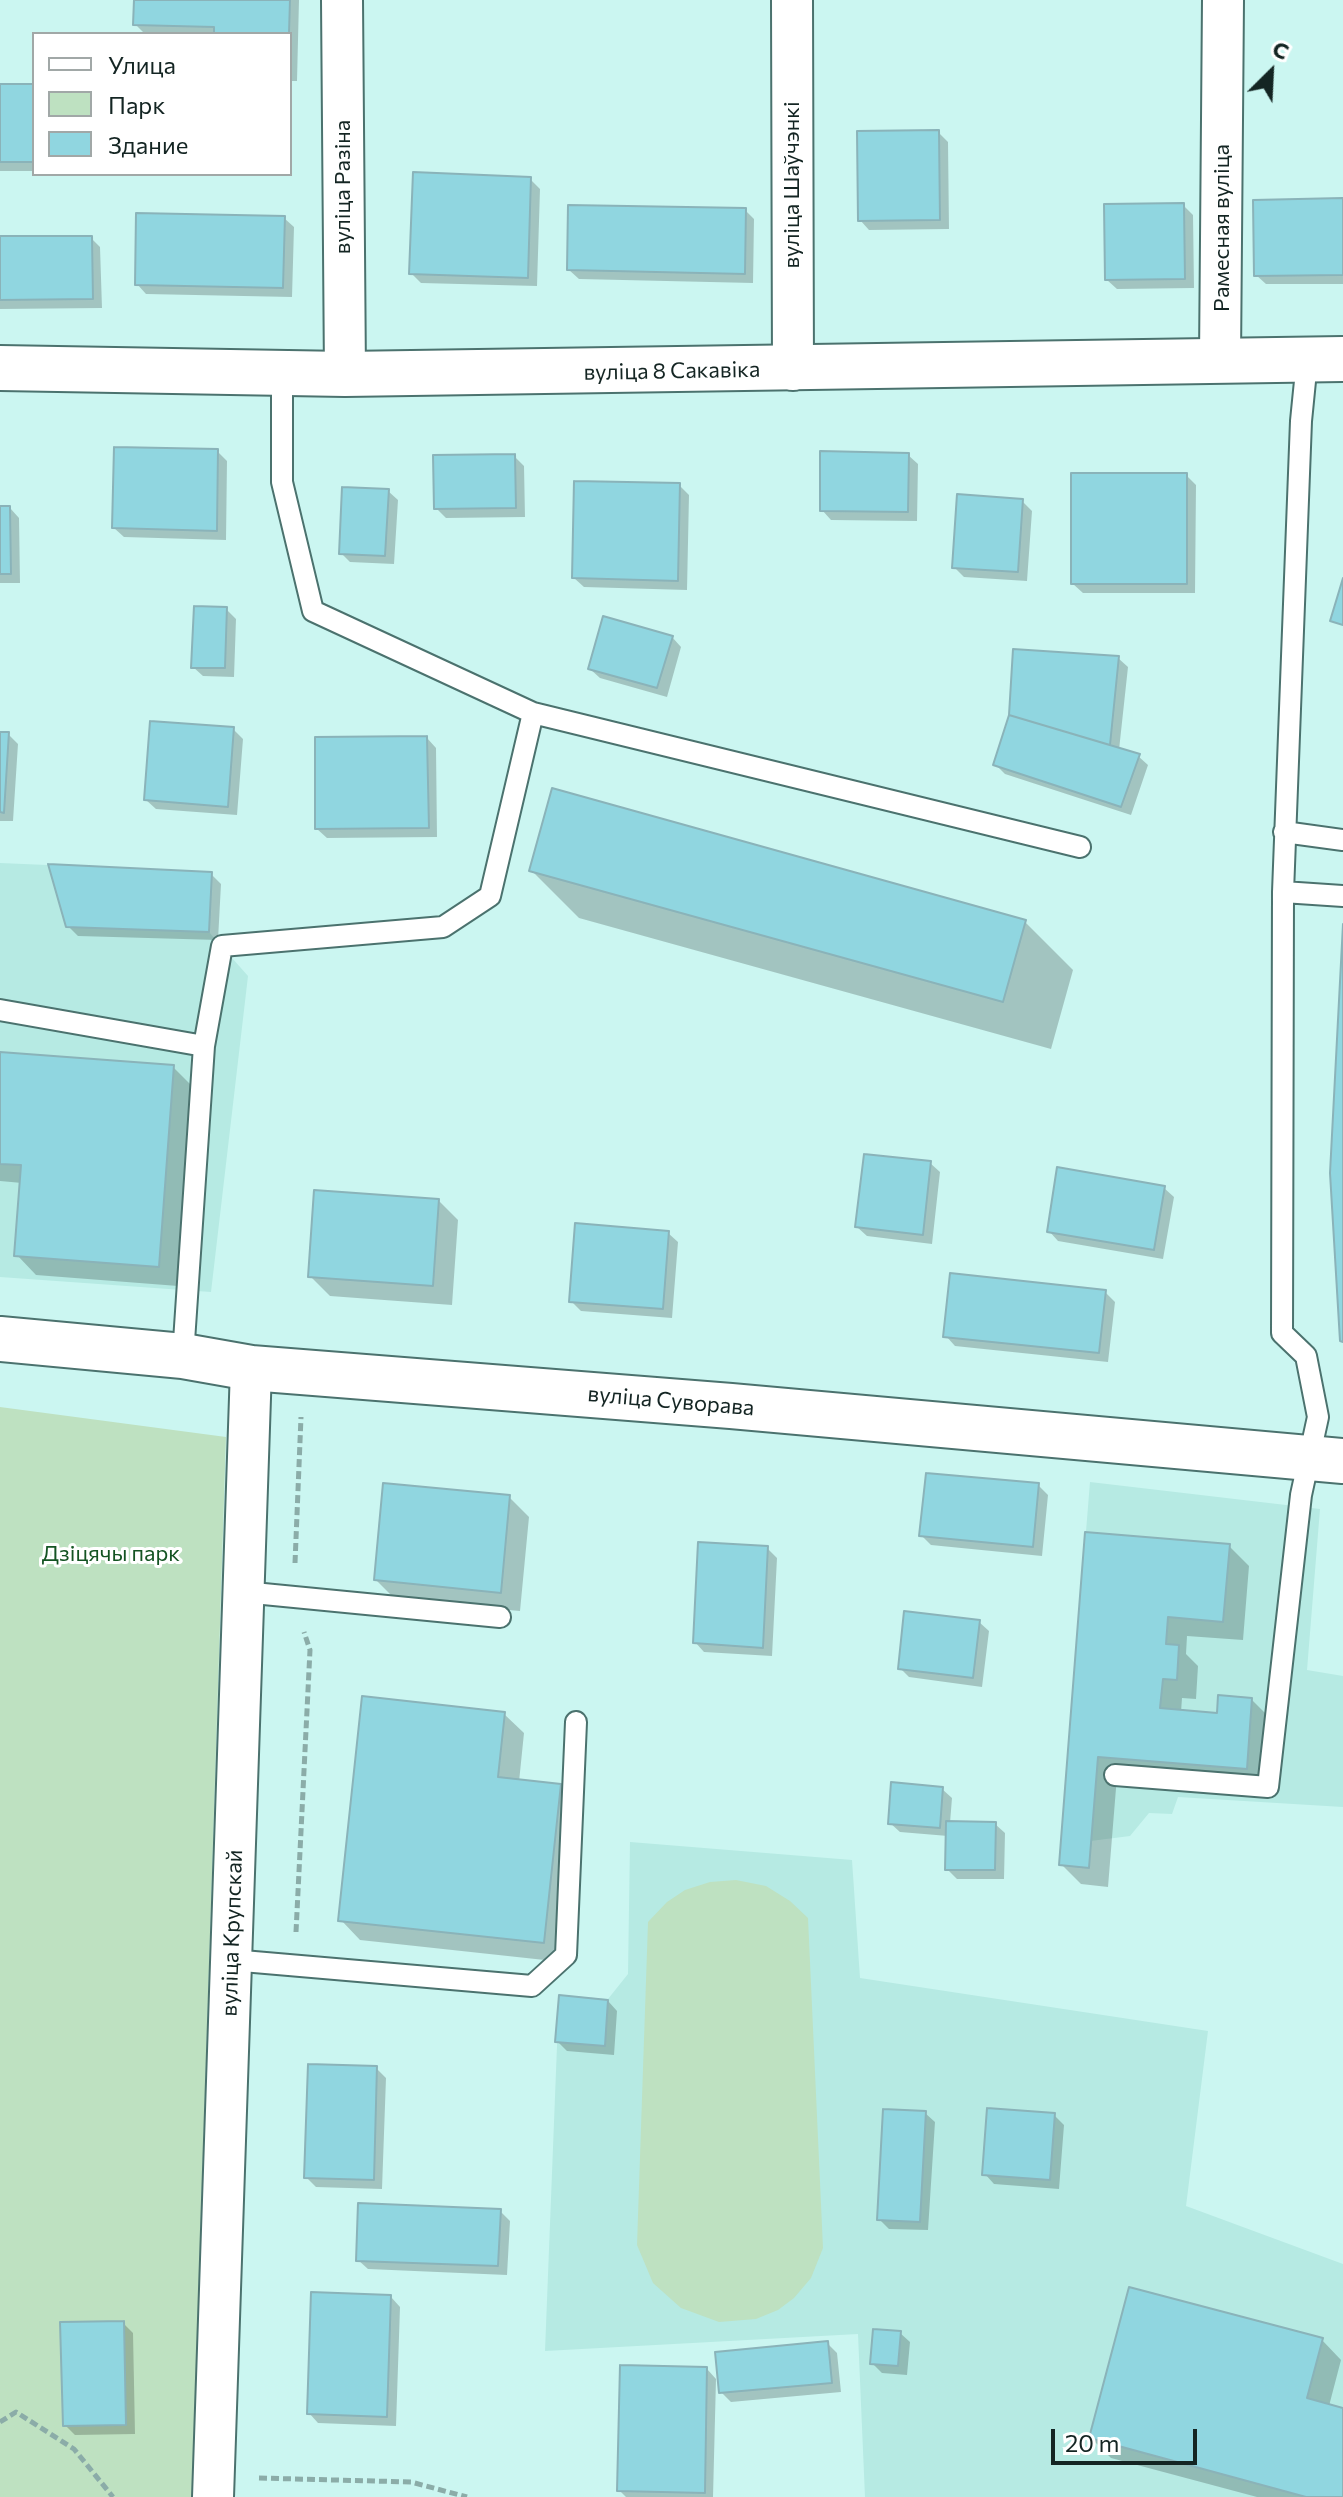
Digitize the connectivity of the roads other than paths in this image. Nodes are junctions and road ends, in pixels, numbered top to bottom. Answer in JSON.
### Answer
{"nodes":[{"id":1,"x":342,"y":0,"type":"edge"},
{"id":2,"x":792,"y":0,"type":"edge"},
{"id":3,"x":1223,"y":0,"type":"edge"},
{"id":4,"x":1220,"y":359,"type":"junction"},
{"id":5,"x":1325,"y":360,"type":"edge"},
{"id":6,"x":0,"y":368,"type":"edge"},
{"id":7,"x":793,"y":370,"type":"junction"},
{"id":8,"x":282,"y":371,"type":"junction"},
{"id":9,"x":345,"y":374,"type":"junction"},
{"id":10,"x":533,"y":713,"type":"junction"},
{"id":11,"x":1284,"y":832,"type":"junction"},
{"id":12,"x":1343,"y":840,"type":"edge"},
{"id":13,"x":1080,"y":847,"type":"dead end"},
{"id":14,"x":1283,"y":892,"type":"junction"},
{"id":15,"x":1343,"y":896,"type":"edge"},
{"id":16,"x":0,"y":1010,"type":"edge"},
{"id":17,"x":204,"y":1046,"type":"junction"},
{"id":18,"x":0,"y":1339,"type":"edge"},
{"id":19,"x":183,"y":1356,"type":"junction"},
{"id":20,"x":251,"y":1368,"type":"junction"},
{"id":21,"x":1326,"y":1461,"type":"edge"},
{"id":22,"x":243,"y":1592,"type":"junction"},
{"id":23,"x":500,"y":1617,"type":"dead end"},
{"id":24,"x":576,"y":1722,"type":"dead end"},
{"id":25,"x":1115,"y":1775,"type":"dead end"},
{"id":26,"x":231,"y":1960,"type":"junction"},
{"id":27,"x":213,"y":2497,"type":"edge"}],
"edges":[{"from":1,"to":9,"type":"street","name":"вуліца Разіна"},
{"from":2,"to":7,"type":"street","name":"вуліца Шаўчэнкі"},
{"from":3,"to":4,"type":"street","name":"Рамесная вуліца"},
{"from":4,"to":5,"type":"street","name":"вуліца 8 Сакавіка"},
{"from":4,"to":7,"type":"street","name":"вуліца 8 Сакавіка"},
{"from":5,"to":11,"type":"lane"},
{"from":6,"to":8,"type":"street","name":"вуліца 8 Сакавіка"},
{"from":7,"to":9,"type":"street","name":"вуліца 8 Сакавіка"},
{"from":8,"to":9,"type":"street","name":"вуліца 8 Сакавіка"},
{"from":8,"to":10,"type":"lane"},
{"from":10,"to":13,"type":"lane"},
{"from":10,"to":17,"type":"lane"},
{"from":11,"to":12,"type":"lane"},
{"from":11,"to":14,"type":"lane"},
{"from":14,"to":15,"type":"lane"},
{"from":14,"to":21,"type":"lane"},
{"from":16,"to":17,"type":"lane"},
{"from":17,"to":19,"type":"lane"},
{"from":18,"to":19,"type":"street","name":"вуліца Суворава"},
{"from":19,"to":20,"type":"street","name":"вуліца Суворава"},
{"from":20,"to":21,"type":"street","name":"вуліца Суворава"},
{"from":20,"to":22,"type":"street","name":"вуліца Крупскай"},
{"from":21,"to":25,"type":"lane"},
{"from":22,"to":23,"type":"lane"},
{"from":22,"to":26,"type":"street","name":"вуліца Крупскай"},
{"from":24,"to":26,"type":"lane"},
{"from":26,"to":27,"type":"street","name":"вуліца Крупскай"}]}
